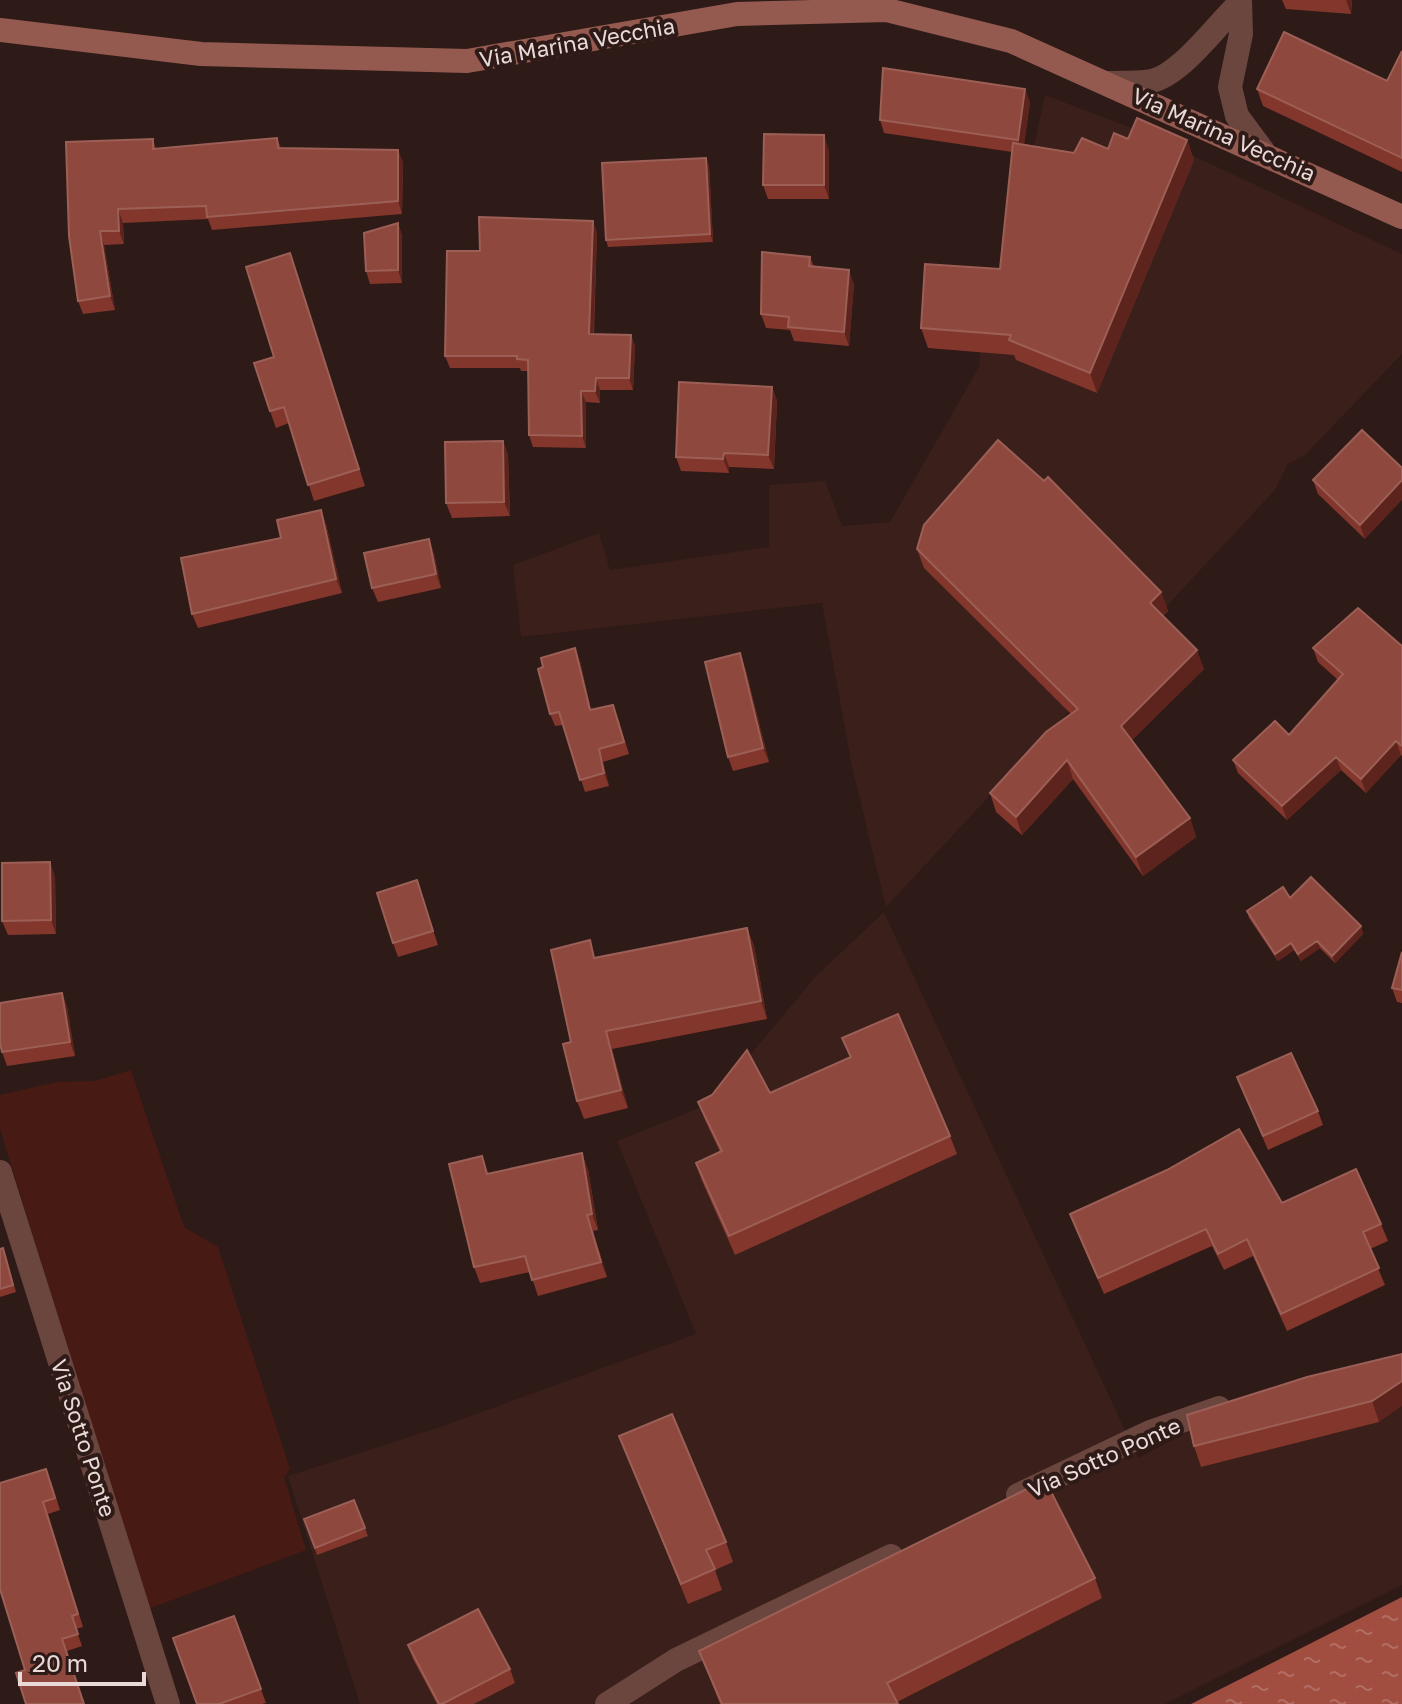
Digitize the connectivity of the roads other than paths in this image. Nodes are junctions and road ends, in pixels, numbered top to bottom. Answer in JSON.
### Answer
{"nodes":[{"id":1,"x":1240,"y":1,"type":"edge"},
{"id":2,"x":0,"y":30,"type":"edge"},
{"id":3,"x":1109,"y":83,"type":"junction"},
{"id":4,"x":1263,"y":151,"type":"junction"},
{"id":5,"x":1402,"y":217,"type":"edge"},
{"id":6,"x":0,"y":1172,"type":"edge"},
{"id":7,"x":1247,"y":1398,"type":"edge"},
{"id":8,"x":994,"y":1507,"type":"edge"},
{"id":9,"x":909,"y":1548,"type":"edge"},
{"id":10,"x":168,"y":1704,"type":"edge"},
{"id":11,"x":607,"y":1704,"type":"edge"}],
"edges":[{"from":1,"to":3,"type":"street"},
{"from":1,"to":4,"type":"street"},
{"from":2,"to":3,"type":"main road","name":"Via Marina Vecchia"},
{"from":3,"to":4,"type":"main road","name":"Via Marina Vecchia"},
{"from":4,"to":5,"type":"main road","name":"Via Marina Vecchia"},
{"from":6,"to":10,"type":"street","name":"Via Sotto Ponte"},
{"from":7,"to":8,"type":"street","name":"Via Sotto Ponte"},
{"from":9,"to":11,"type":"street"}]}
